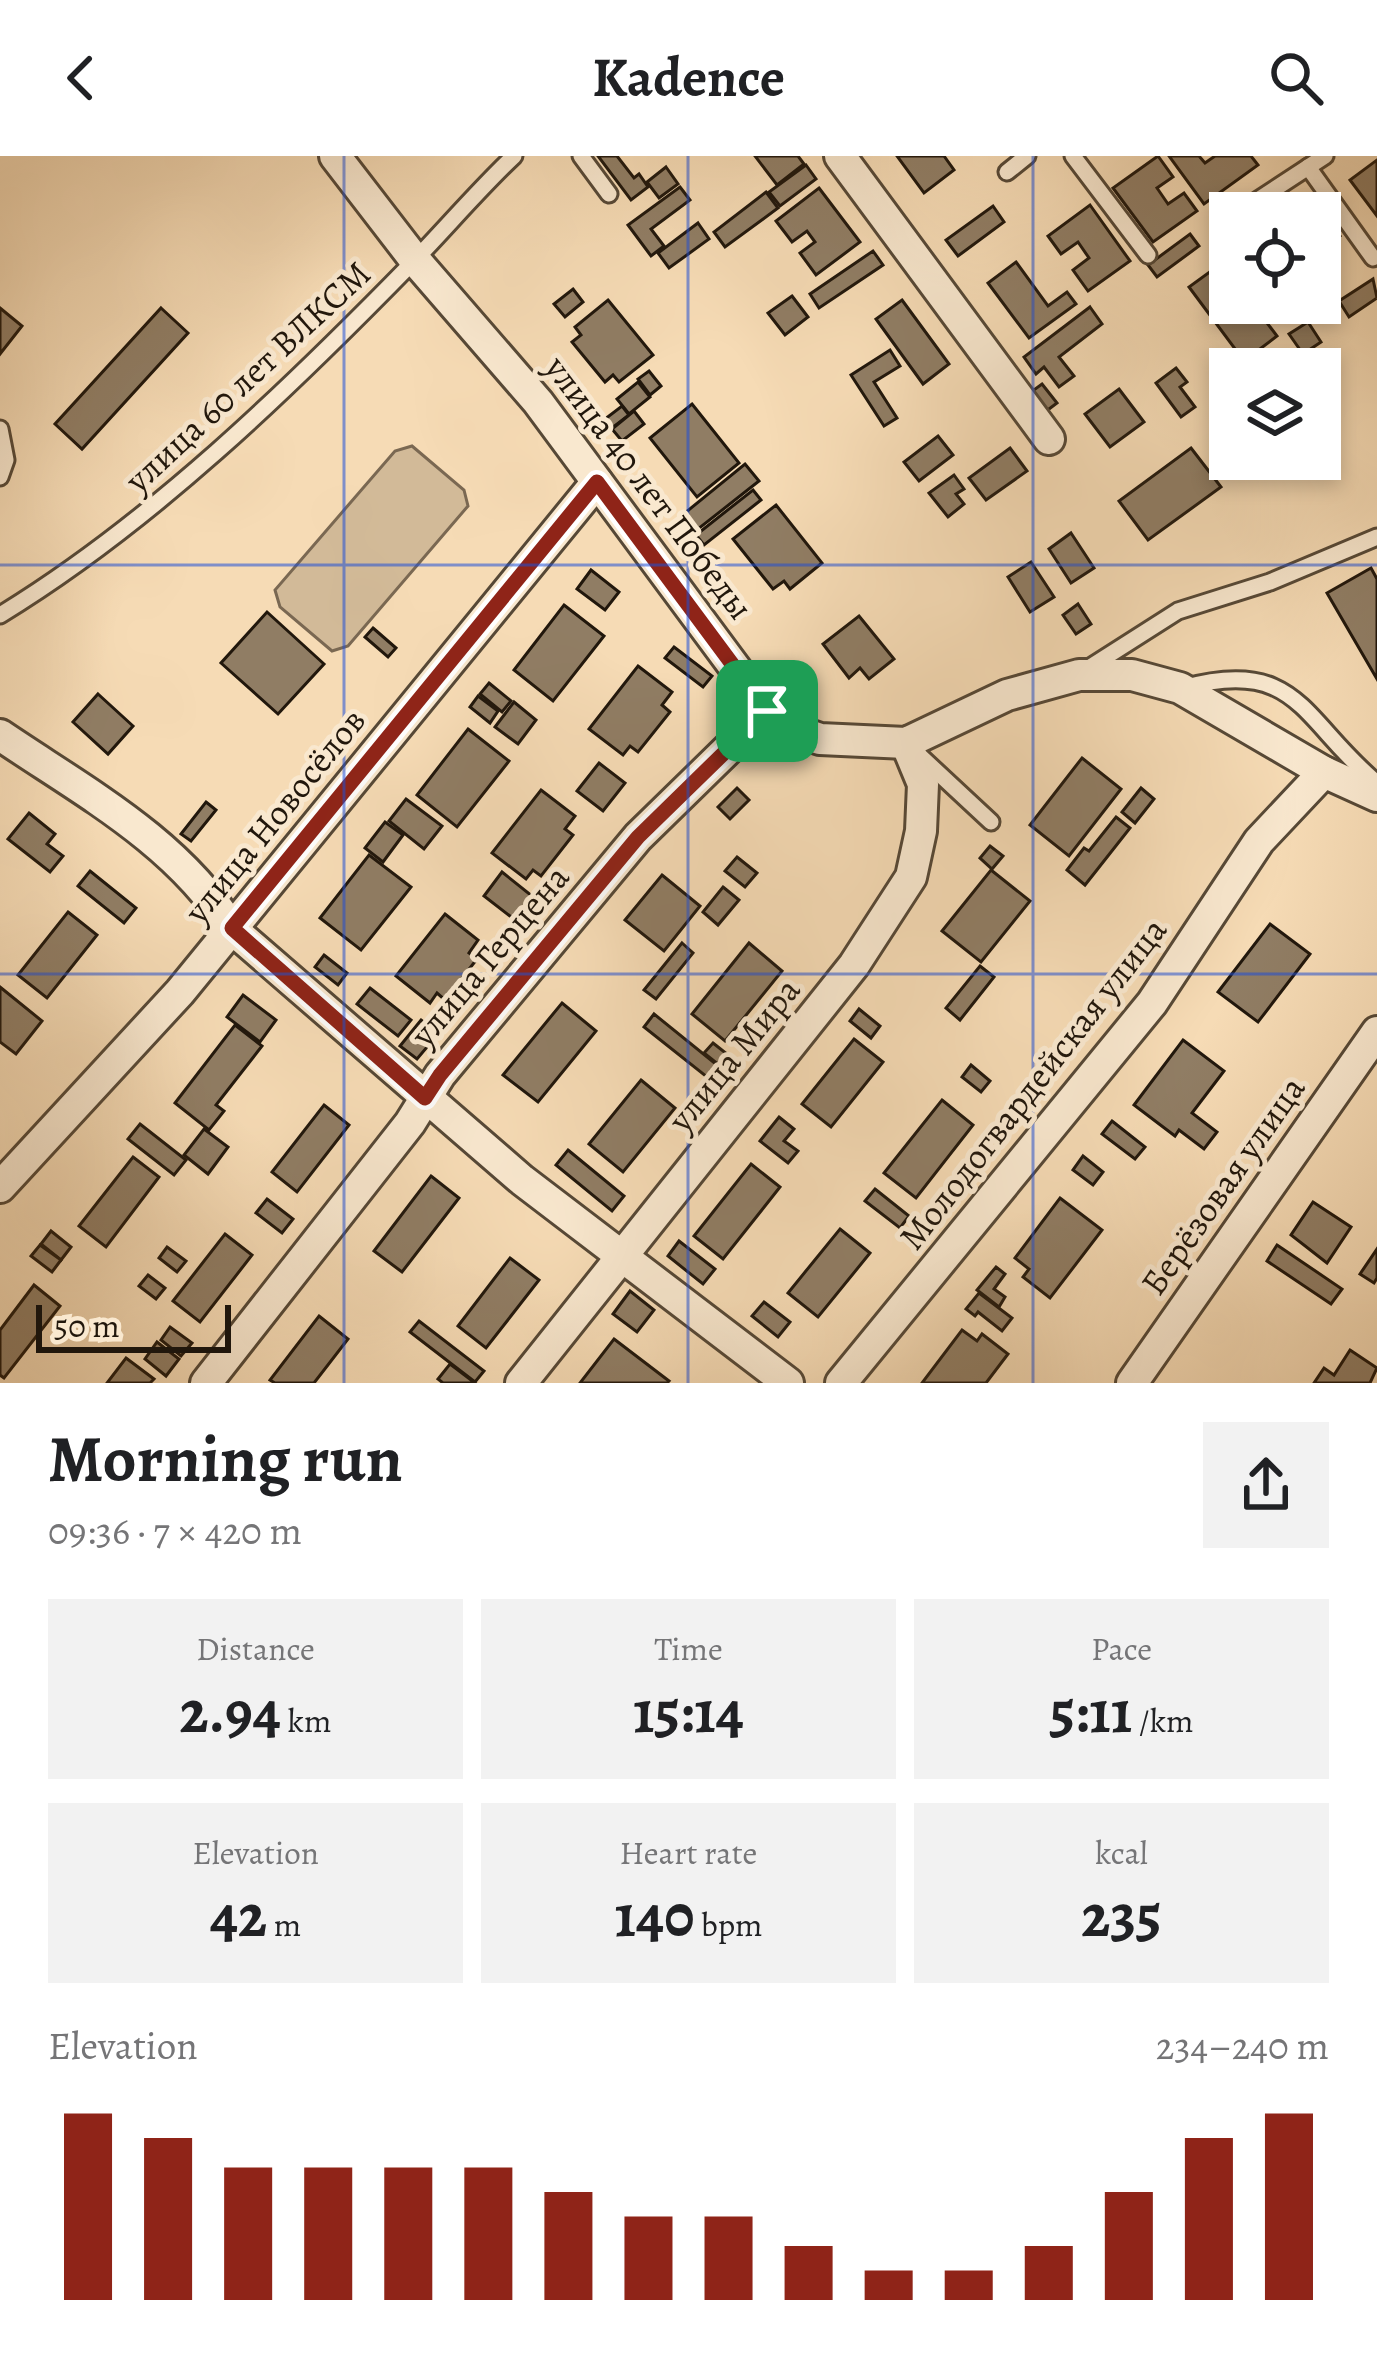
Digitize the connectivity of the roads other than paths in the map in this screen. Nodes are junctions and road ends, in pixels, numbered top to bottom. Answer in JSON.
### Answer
{"nodes":[{"id":1,"x":335,"y":156,"type":"edge"},
{"id":2,"x":514,"y":156,"type":"edge"},
{"id":3,"x":580,"y":156,"type":"edge"},
{"id":4,"x":840,"y":156,"type":"edge"},
{"id":5,"x":1027,"y":156,"type":"edge"},
{"id":6,"x":1073,"y":156,"type":"edge"},
{"id":7,"x":1325,"y":156,"type":"edge"},
{"id":8,"x":1308,"y":167,"type":"junction"},
{"id":9,"x":1006,"y":172,"type":"dead end"},
{"id":10,"x":1270,"y":192,"type":"edge"},
{"id":11,"x":609,"y":194,"type":"dead end"},
{"id":12,"x":1148,"y":255,"type":"dead end"},
{"id":13,"x":1373,"y":258,"type":"dead end"},
{"id":14,"x":415,"y":260,"type":"junction"},
{"id":15,"x":0,"y":430,"type":"edge"},
{"id":16,"x":1049,"y":439,"type":"dead end"},
{"id":17,"x":0,"y":477,"type":"edge"},
{"id":18,"x":597,"y":482,"type":"junction"},
{"id":19,"x":1377,"y":537,"type":"edge"},
{"id":20,"x":0,"y":615,"type":"edge"},
{"id":21,"x":1079,"y":675,"type":"junction"},
{"id":22,"x":1180,"y":688,"type":"junction"},
{"id":23,"x":767,"y":711,"type":"junction"},
{"id":24,"x":0,"y":736,"type":"edge"},
{"id":25,"x":906,"y":742,"type":"junction"},
{"id":26,"x":1324,"y":772,"type":"junction"},
{"id":27,"x":1377,"y":784,"type":"edge"},
{"id":28,"x":1377,"y":796,"type":"edge"},
{"id":29,"x":991,"y":822,"type":"dead end"},
{"id":30,"x":232,"y":928,"type":"junction"},
{"id":31,"x":1377,"y":1032,"type":"edge"},
{"id":32,"x":425,"y":1098,"type":"junction"},
{"id":33,"x":0,"y":1187,"type":"edge"},
{"id":34,"x":622,"y":1254,"type":"junction"},
{"id":35,"x":206,"y":1383,"type":"edge"},
{"id":36,"x":521,"y":1383,"type":"edge"},
{"id":37,"x":788,"y":1383,"type":"edge"},
{"id":38,"x":841,"y":1383,"type":"edge"},
{"id":39,"x":1132,"y":1383,"type":"edge"}],
"edges":[{"from":1,"to":14,"type":"street","name":"улица 40 лет Победы"},
{"from":2,"to":14,"type":"lane","name":"улица 60 лет ВЛКСМ"},
{"from":3,"to":11,"type":"lane"},
{"from":4,"to":16,"type":"street"},
{"from":5,"to":9,"type":"lane"},
{"from":6,"to":12,"type":"lane"},
{"from":7,"to":8,"type":"lane"},
{"from":8,"to":10,"type":"lane"},
{"from":8,"to":13,"type":"lane"},
{"from":14,"to":18,"type":"street","name":"улица 40 лет Победы"},
{"from":14,"to":20,"type":"lane","name":"улица 60 лет ВЛКСМ"},
{"from":15,"to":17,"type":"lane"},
{"from":18,"to":23,"type":"street","name":"улица 40 лет Победы"},
{"from":18,"to":30,"type":"street","name":"улица Новосёлов"},
{"from":19,"to":21,"type":"lane"},
{"from":21,"to":22,"type":"street"},
{"from":21,"to":25,"type":"street"},
{"from":22,"to":26,"type":"street"},
{"from":22,"to":27,"type":"lane"},
{"from":23,"to":25,"type":"street","name":"улица 40 лет Победы"},
{"from":23,"to":32,"type":"street","name":"улица Герцена"},
{"from":24,"to":30,"type":"street"},
{"from":25,"to":29,"type":"lane"},
{"from":25,"to":34,"type":"street","name":"улица Мира"},
{"from":26,"to":28,"type":"street"},
{"from":26,"to":38,"type":"street","name":"Молодогвардейская улица"},
{"from":30,"to":32,"type":"street"},
{"from":30,"to":33,"type":"street","name":"улица Новосёлов"},
{"from":31,"to":39,"type":"street","name":"Берёзовая улица"},
{"from":32,"to":34,"type":"street"},
{"from":32,"to":35,"type":"street","name":"улица Герцена"},
{"from":34,"to":36,"type":"street","name":"улица Мира"},
{"from":34,"to":37,"type":"street"}]}
